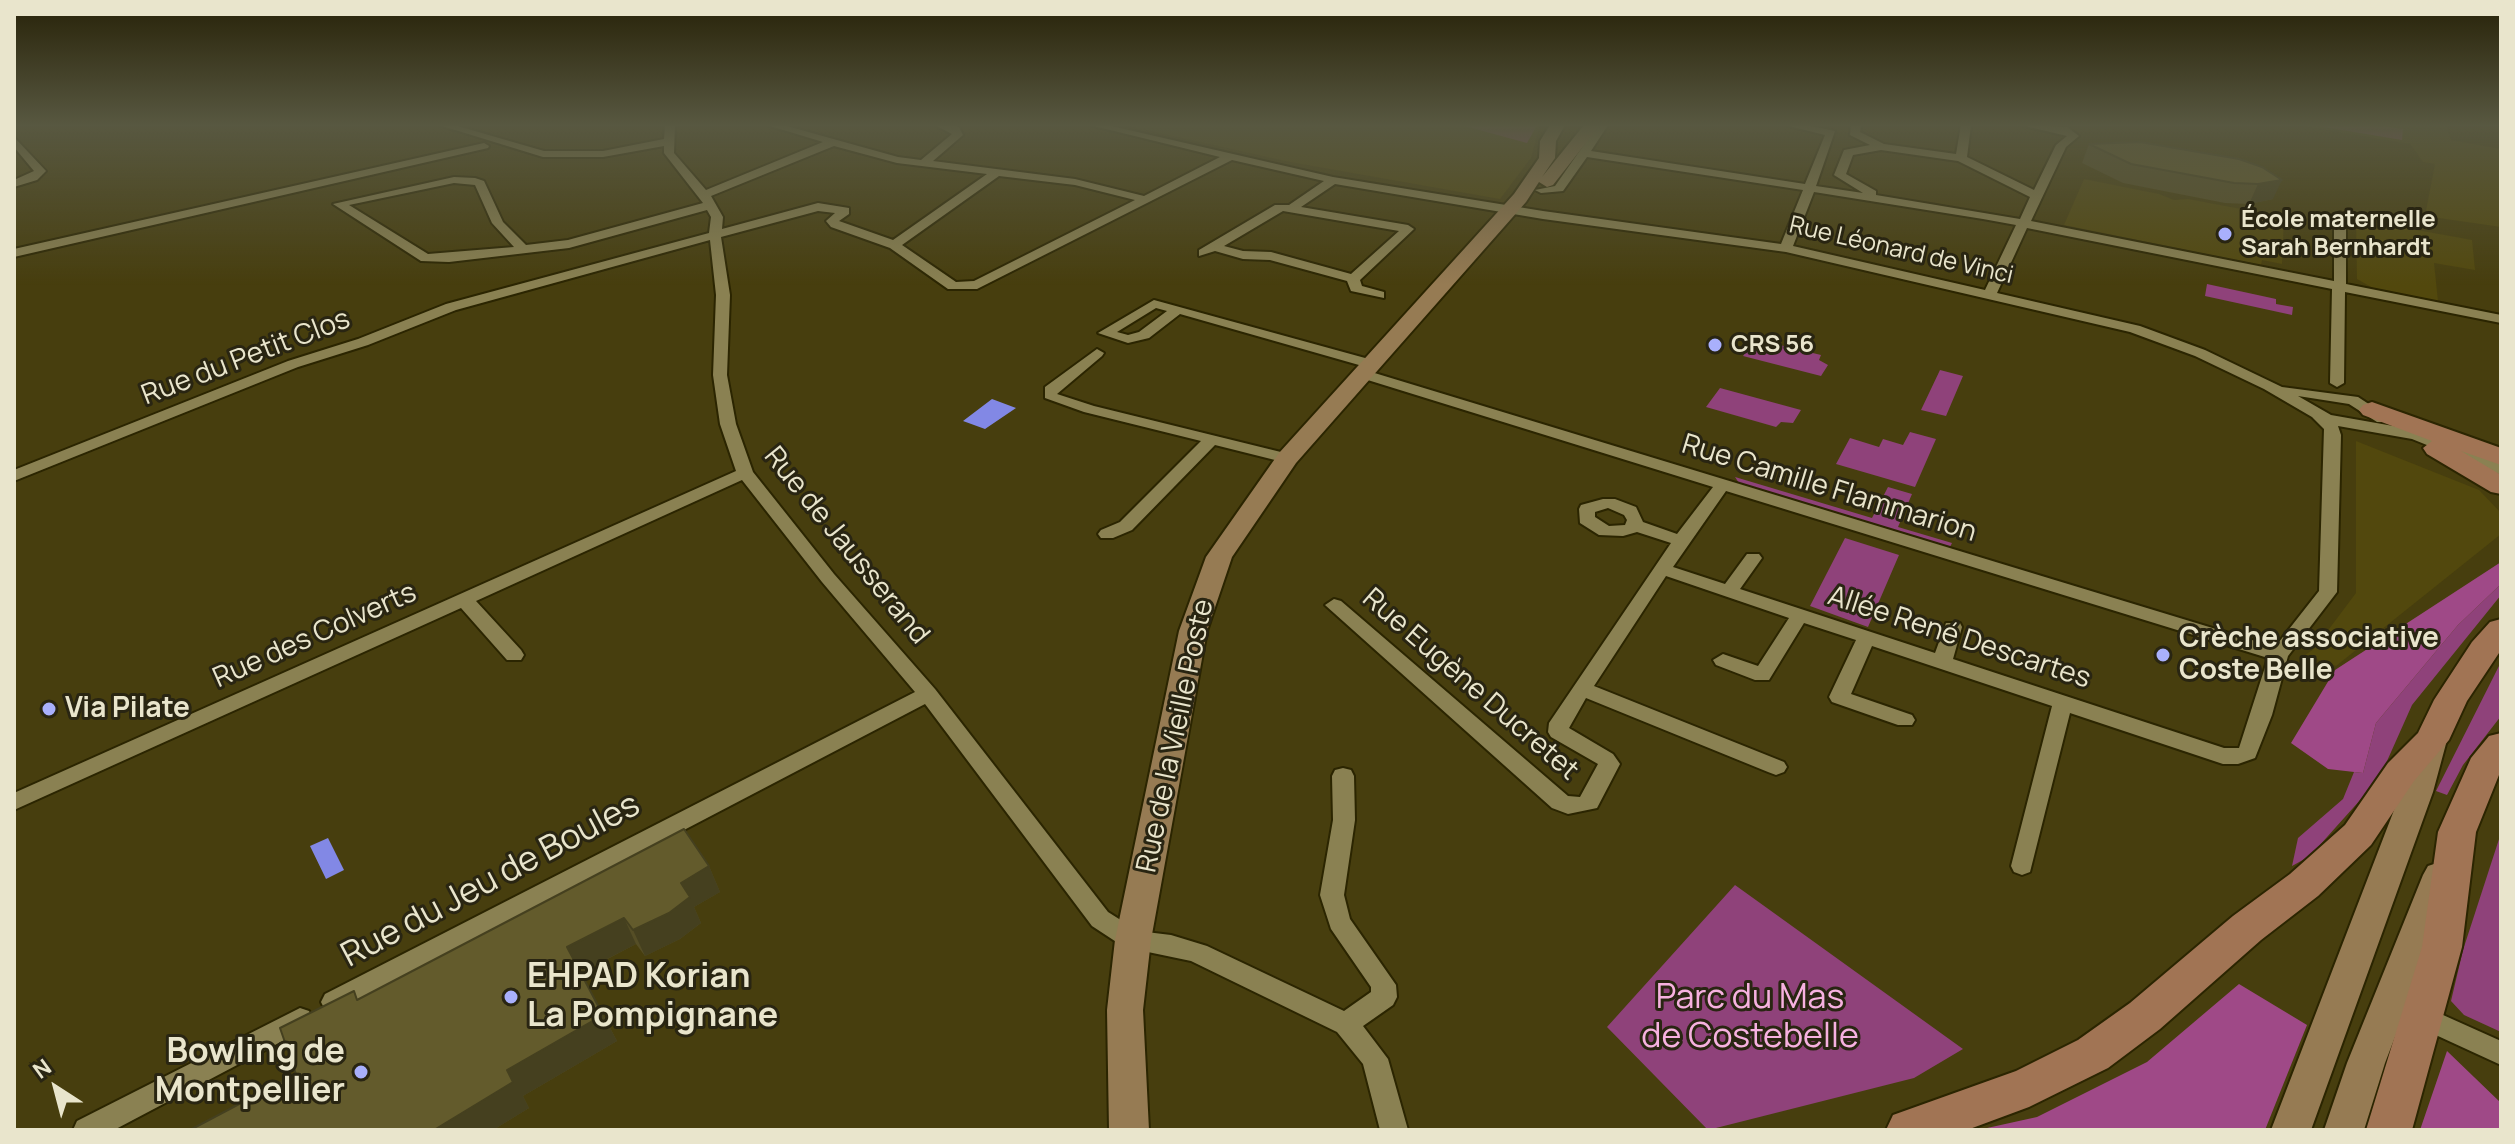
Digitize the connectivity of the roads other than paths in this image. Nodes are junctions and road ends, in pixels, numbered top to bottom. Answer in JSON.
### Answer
{"nodes":[{"id":1,"x":342,"y":178,"type":"edge"},
{"id":2,"x":690,"y":178,"type":"edge"},
{"id":3,"x":754,"y":178,"type":"edge"},
{"id":4,"x":988,"y":178,"type":"edge"},
{"id":5,"x":1047,"y":178,"type":"edge"},
{"id":6,"x":1188,"y":178,"type":"edge"},
{"id":7,"x":1326,"y":178,"type":"edge"},
{"id":8,"x":1532,"y":178,"type":"edge"},
{"id":9,"x":1553,"y":178,"type":"edge"},
{"id":10,"x":1744,"y":178,"type":"edge"},
{"id":11,"x":1814,"y":178,"type":"edge"},
{"id":12,"x":1846,"y":178,"type":"edge"},
{"id":13,"x":2002,"y":178,"type":"edge"},
{"id":14,"x":2046,"y":178,"type":"edge"},
{"id":15,"x":1333,"y":180,"type":"junction"},
{"id":16,"x":1810,"y":188,"type":"junction"},
{"id":17,"x":2037,"y":196,"type":"junction"},
{"id":18,"x":707,"y":200,"type":"junction"},
{"id":19,"x":1147,"y":200,"type":"junction"},
{"id":20,"x":1967,"y":202,"type":"dead end"},
{"id":21,"x":1293,"y":207,"type":"junction"},
{"id":22,"x":1510,"y":209,"type":"junction"},
{"id":23,"x":2340,"y":216,"type":"dead end"},
{"id":24,"x":2026,"y":223,"type":"junction"},
{"id":25,"x":715,"y":235,"type":"junction"},
{"id":26,"x":894,"y":245,"type":"junction"},
{"id":27,"x":1786,"y":248,"type":"junction"},
{"id":28,"x":523,"y":249,"type":"junction"},
{"id":29,"x":14,"y":253,"type":"edge"},
{"id":30,"x":1353,"y":279,"type":"junction"},
{"id":31,"x":2339,"y":287,"type":"junction"},
{"id":32,"x":1379,"y":295,"type":"dead end"},
{"id":33,"x":1989,"y":295,"type":"junction"},
{"id":34,"x":1178,"y":309,"type":"dead end"},
{"id":35,"x":2501,"y":319,"type":"edge"},
{"id":36,"x":1097,"y":353,"type":"dead end"},
{"id":37,"x":1367,"y":369,"type":"junction"},
{"id":38,"x":2337,"y":383,"type":"junction"},
{"id":39,"x":2314,"y":403,"type":"junction"},
{"id":40,"x":2370,"y":414,"type":"junction"},
{"id":41,"x":2340,"y":430,"type":"junction"},
{"id":42,"x":2421,"y":438,"type":"junction"},
{"id":43,"x":1212,"y":439,"type":"junction"},
{"id":44,"x":2501,"y":457,"type":"edge"},
{"id":45,"x":1287,"y":458,"type":"junction"},
{"id":46,"x":2501,"y":470,"type":"edge"},
{"id":47,"x":745,"y":473,"type":"junction"},
{"id":48,"x":14,"y":476,"type":"edge"},
{"id":49,"x":1723,"y":484,"type":"junction"},
{"id":50,"x":2501,"y":486,"type":"edge"},
{"id":51,"x":1634,"y":525,"type":"dead end"},
{"id":52,"x":1107,"y":534,"type":"dead end"},
{"id":53,"x":1681,"y":541,"type":"junction"},
{"id":54,"x":1753,"y":558,"type":"dead end"},
{"id":55,"x":1662,"y":569,"type":"junction"},
{"id":56,"x":1729,"y":591,"type":"junction"},
{"id":57,"x":464,"y":600,"type":"junction"},
{"id":58,"x":1334,"y":605,"type":"dead end"},
{"id":59,"x":1800,"y":615,"type":"junction"},
{"id":60,"x":1953,"y":627,"type":"dead end"},
{"id":61,"x":2501,"y":629,"type":"edge"},
{"id":62,"x":1867,"y":637,"type":"junction"},
{"id":63,"x":514,"y":655,"type":"dead end"},
{"id":64,"x":2279,"y":655,"type":"junction"},
{"id":65,"x":1723,"y":660,"type":"dead end"},
{"id":66,"x":1942,"y":662,"type":"junction"},
{"id":67,"x":1582,"y":689,"type":"junction"},
{"id":68,"x":928,"y":694,"type":"junction"},
{"id":69,"x":2063,"y":701,"type":"junction"},
{"id":70,"x":1905,"y":720,"type":"dead end"},
{"id":71,"x":2432,"y":740,"type":"junction"},
{"id":72,"x":2501,"y":745,"type":"edge"},
{"id":73,"x":1776,"y":767,"type":"dead end"},
{"id":74,"x":1343,"y":776,"type":"dead end"},
{"id":75,"x":14,"y":802,"type":"edge"},
{"id":76,"x":2457,"y":832,"type":"junction"},
{"id":77,"x":2022,"y":866,"type":"dead end"},
{"id":78,"x":1133,"y":940,"type":"junction"},
{"id":79,"x":2423,"y":1017,"type":"junction"},
{"id":80,"x":1346,"y":1024,"type":"junction"},
{"id":81,"x":2501,"y":1053,"type":"edge"},
{"id":82,"x":87,"y":1130,"type":"edge"},
{"id":83,"x":1129,"y":1130,"type":"edge"},
{"id":84,"x":1394,"y":1130,"type":"edge"},
{"id":85,"x":1909,"y":1130,"type":"edge"},
{"id":86,"x":2291,"y":1130,"type":"edge"},
{"id":87,"x":2344,"y":1130,"type":"edge"},
{"id":88,"x":2389,"y":1130,"type":"edge"}],
"edges":[{"from":1,"to":29,"type":"street"},
{"from":2,"to":18,"type":"street"},
{"from":3,"to":18,"type":"street"},
{"from":4,"to":26,"type":"street"},
{"from":5,"to":19,"type":"street"},
{"from":6,"to":19,"type":"street"},
{"from":7,"to":15,"type":"street","name":"Rue Léonard de Vinci"},
{"from":8,"to":22,"type":"main road","name":"Rue de la Vieille Poste"},
{"from":9,"to":22,"type":"main road","name":"Rue de la Vieille Poste"},
{"from":10,"to":16,"type":"street"},
{"from":11,"to":16,"type":"street"},
{"from":12,"to":20,"type":"street"},
{"from":13,"to":17,"type":"street"},
{"from":14,"to":17,"type":"street"},
{"from":15,"to":21,"type":"street"},
{"from":15,"to":22,"type":"street","name":"Rue Léonard de Vinci"},
{"from":16,"to":24,"type":"street"},
{"from":16,"to":27,"type":"street"},
{"from":17,"to":24,"type":"street"},
{"from":18,"to":25,"type":"street","name":"Rue de Jausserand"},
{"from":18,"to":28,"type":"street"},
{"from":19,"to":26,"type":"street"},
{"from":21,"to":30,"type":"street"},
{"from":21,"to":30,"type":"street"},
{"from":22,"to":27,"type":"street","name":"Rue Léonard de Vinci"},
{"from":22,"to":37,"type":"main road","name":"Rue de la Vieille Poste"},
{"from":23,"to":31,"type":"street"},
{"from":24,"to":31,"type":"street"},
{"from":24,"to":33,"type":"street"},
{"from":25,"to":26,"type":"street","name":"Rue du Petit Clos"},
{"from":25,"to":47,"type":"street","name":"Rue de Jausserand"},
{"from":25,"to":48,"type":"street","name":"Rue du Petit Clos"},
{"from":27,"to":33,"type":"street","name":"Rue Léonard de Vinci"},
{"from":28,"to":28,"type":"street"},
{"from":30,"to":32,"type":"street"},
{"from":31,"to":35,"type":"street"},
{"from":31,"to":38,"type":"street"},
{"from":33,"to":39,"type":"street","name":"Rue Léonard de Vinci"},
{"from":34,"to":37,"type":"street","name":"Rue Camille Flammarion"},
{"from":36,"to":43,"type":"street"},
{"from":37,"to":45,"type":"main road","name":"Rue de la Vieille Poste"},
{"from":37,"to":49,"type":"street","name":"Rue Camille Flammarion"},
{"from":38,"to":39,"type":"street"},
{"from":38,"to":40,"type":"street"},
{"from":39,"to":40,"type":"street"},
{"from":39,"to":41,"type":"street"},
{"from":40,"to":41,"type":"street"},
{"from":40,"to":42,"type":"street"},
{"from":40,"to":44,"type":"main road"},
{"from":41,"to":64,"type":"street"},
{"from":42,"to":46,"type":"street"},
{"from":42,"to":50,"type":"main road"},
{"from":43,"to":45,"type":"street"},
{"from":43,"to":52,"type":"street"},
{"from":45,"to":78,"type":"main road","name":"Rue de la Vieille Poste"},
{"from":47,"to":57,"type":"street","name":"Rue des Colverts"},
{"from":47,"to":68,"type":"street","name":"Rue de Jausserand"},
{"from":49,"to":53,"type":"street"},
{"from":49,"to":64,"type":"street","name":"Rue Camille Flammarion"},
{"from":51,"to":53,"type":"street"},
{"from":53,"to":55,"type":"street"},
{"from":54,"to":56,"type":"street"},
{"from":55,"to":56,"type":"street","name":"Allée René Descartes"},
{"from":55,"to":67,"type":"street"},
{"from":56,"to":59,"type":"street","name":"Allée René Descartes"},
{"from":57,"to":63,"type":"street"},
{"from":57,"to":75,"type":"street","name":"Rue des Colverts"},
{"from":58,"to":67,"type":"street","name":"Rue Eugène Ducretet"},
{"from":59,"to":62,"type":"street","name":"Allée René Descartes"},
{"from":59,"to":65,"type":"street"},
{"from":60,"to":66,"type":"street"},
{"from":61,"to":71,"type":"main road"},
{"from":62,"to":66,"type":"street","name":"Allée René Descartes"},
{"from":62,"to":70,"type":"street"},
{"from":64,"to":69,"type":"street","name":"Allée René Descartes"},
{"from":66,"to":69,"type":"street","name":"Allée René Descartes"},
{"from":67,"to":73,"type":"street"},
{"from":68,"to":78,"type":"street","name":"Rue de Jausserand"},
{"from":68,"to":82,"type":"street","name":"Rue du Jeu de Boules"},
{"from":69,"to":77,"type":"street"},
{"from":71,"to":85,"type":"main road"},
{"from":71,"to":86,"type":"main road"},
{"from":72,"to":76,"type":"main road"},
{"from":74,"to":80,"type":"street"},
{"from":76,"to":79,"type":"main road"},
{"from":76,"to":87,"type":"main road"},
{"from":78,"to":80,"type":"street"},
{"from":78,"to":83,"type":"main road","name":"Rue de la Vieille Poste"},
{"from":79,"to":81,"type":"street"},
{"from":79,"to":88,"type":"main road"},
{"from":80,"to":84,"type":"street"}]}
